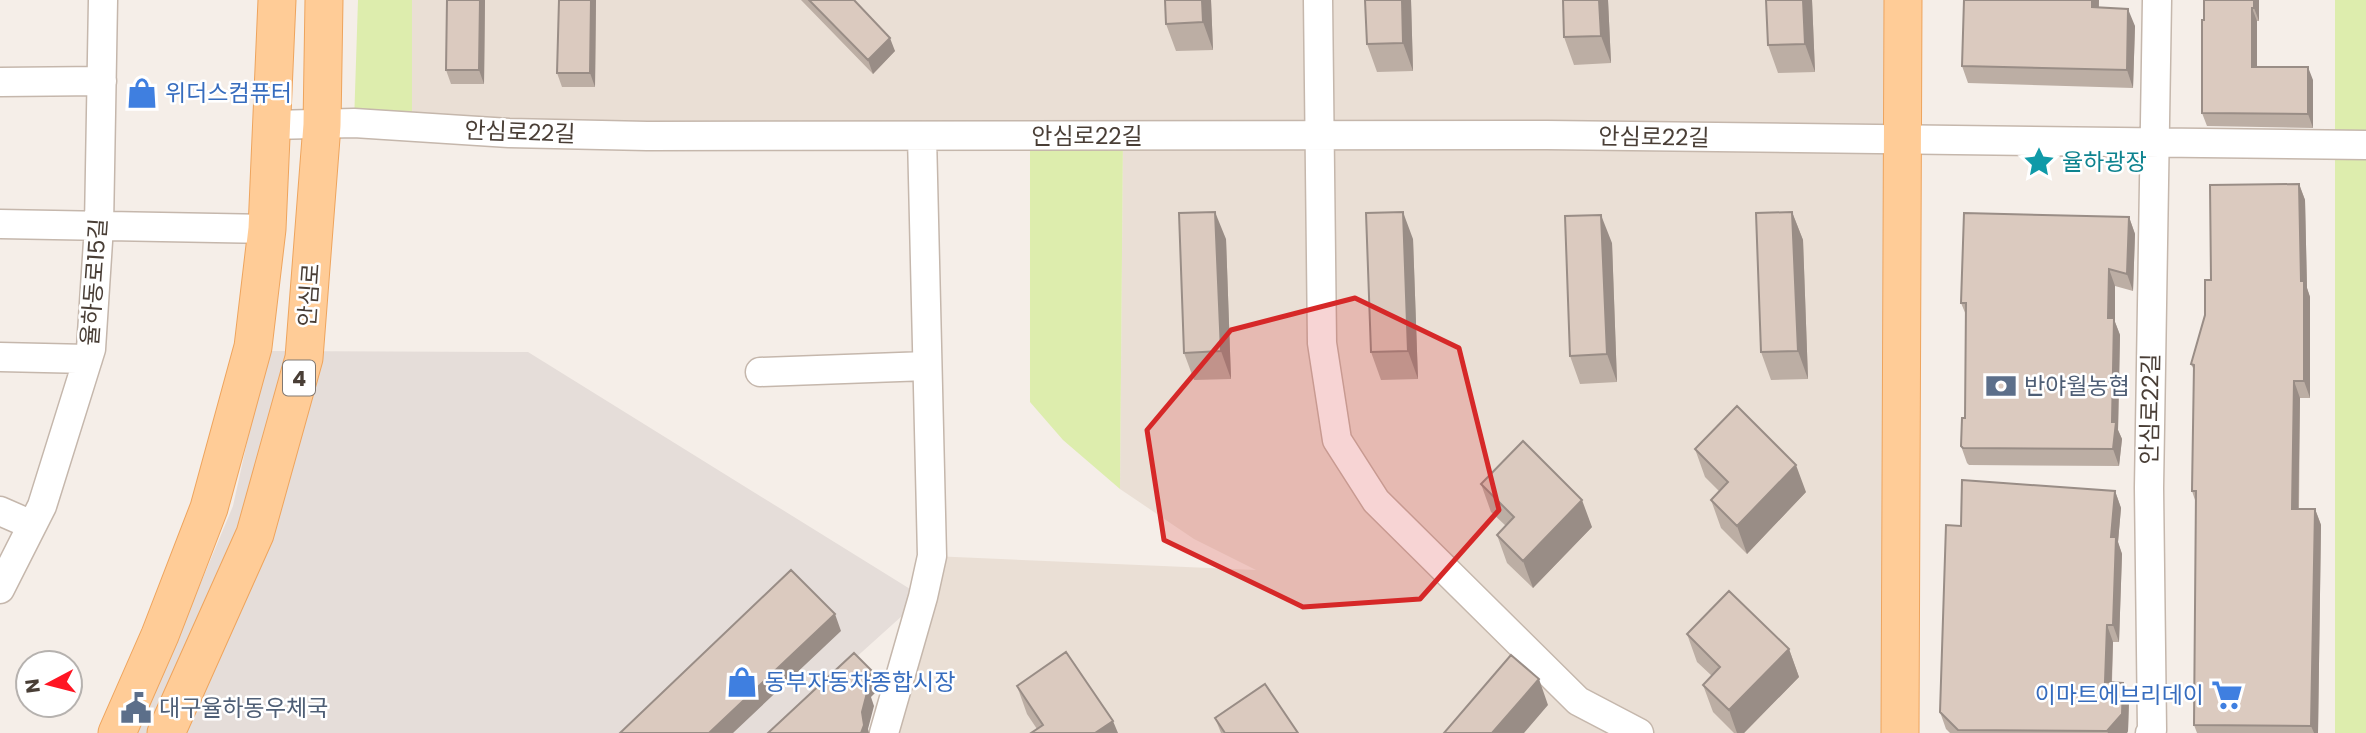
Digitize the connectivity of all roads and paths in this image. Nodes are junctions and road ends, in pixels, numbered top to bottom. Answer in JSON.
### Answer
{"nodes":[{"id":1,"x":103,"y":0,"type":"edge"},
{"id":2,"x":277,"y":0,"type":"edge"},
{"id":3,"x":324,"y":0,"type":"edge"},
{"id":4,"x":1318,"y":0,"type":"edge"},
{"id":5,"x":1903,"y":0,"type":"edge"},
{"id":6,"x":2157,"y":0,"type":"edge"},
{"id":7,"x":102,"y":81,"type":"junction"},
{"id":8,"x":0,"y":82,"type":"edge"},
{"id":9,"x":272,"y":125,"type":"junction"},
{"id":10,"x":323,"y":125,"type":"junction"},
{"id":11,"x":922,"y":136,"type":"junction"},
{"id":12,"x":1320,"y":136,"type":"junction"},
{"id":13,"x":1902,"y":139,"type":"junction"},
{"id":14,"x":2156,"y":142,"type":"junction"},
{"id":15,"x":2366,"y":145,"type":"edge"},
{"id":16,"x":0,"y":224,"type":"edge"},
{"id":17,"x":99,"y":226,"type":"junction"},
{"id":18,"x":267,"y":229,"type":"junction"},
{"id":19,"x":0,"y":357,"type":"edge"},
{"id":20,"x":88,"y":359,"type":"junction"},
{"id":21,"x":927,"y":366,"type":"junction"},
{"id":22,"x":760,"y":372,"type":"dead end"},
{"id":23,"x":0,"y":511,"type":"edge"},
{"id":24,"x":32,"y":525,"type":"junction"},
{"id":25,"x":0,"y":589,"type":"edge"},
{"id":26,"x":117,"y":733,"type":"edge"},
{"id":27,"x":166,"y":733,"type":"edge"},
{"id":28,"x":884,"y":733,"type":"edge"},
{"id":29,"x":1639,"y":733,"type":"edge"},
{"id":30,"x":1900,"y":733,"type":"edge"},
{"id":31,"x":2150,"y":733,"type":"edge"}],
"edges":[{"from":1,"to":7,"type":"street","name":"율하동로15길"},
{"from":2,"to":9,"type":"main road","name":"안심로","number":"4"},
{"from":3,"to":10,"type":"main road","name":"안심로","number":"4"},
{"from":4,"to":12,"type":"street"},
{"from":5,"to":13,"type":"main road"},
{"from":6,"to":14,"type":"street","name":"안심로22길"},
{"from":7,"to":8,"type":"street"},
{"from":7,"to":17,"type":"street","name":"율하동로15길"},
{"from":9,"to":10,"type":"street","name":"안심로22길"},
{"from":9,"to":18,"type":"main road","name":"안심로","number":"4"},
{"from":10,"to":11,"type":"street","name":"안심로22길"},
{"from":10,"to":27,"type":"main road","name":"안심로","number":"4"},
{"from":11,"to":12,"type":"street","name":"안심로22길"},
{"from":11,"to":21,"type":"street"},
{"from":12,"to":13,"type":"street","name":"안심로22길"},
{"from":12,"to":29,"type":"street"},
{"from":13,"to":14,"type":"street","name":"안심로22길"},
{"from":13,"to":30,"type":"main road"},
{"from":14,"to":15,"type":"street","name":"안심로22길"},
{"from":14,"to":31,"type":"street","name":"안심로22길"},
{"from":16,"to":17,"type":"street"},
{"from":17,"to":18,"type":"street"},
{"from":17,"to":20,"type":"street","name":"율하동로15길"},
{"from":18,"to":26,"type":"main road","name":"안심로","number":"4"},
{"from":19,"to":20,"type":"street"},
{"from":20,"to":24,"type":"street","name":"율하동로15길"},
{"from":21,"to":22,"type":"street"},
{"from":21,"to":28,"type":"street"},
{"from":23,"to":24,"type":"street"},
{"from":24,"to":25,"type":"street","name":"율하동로15길"}]}
